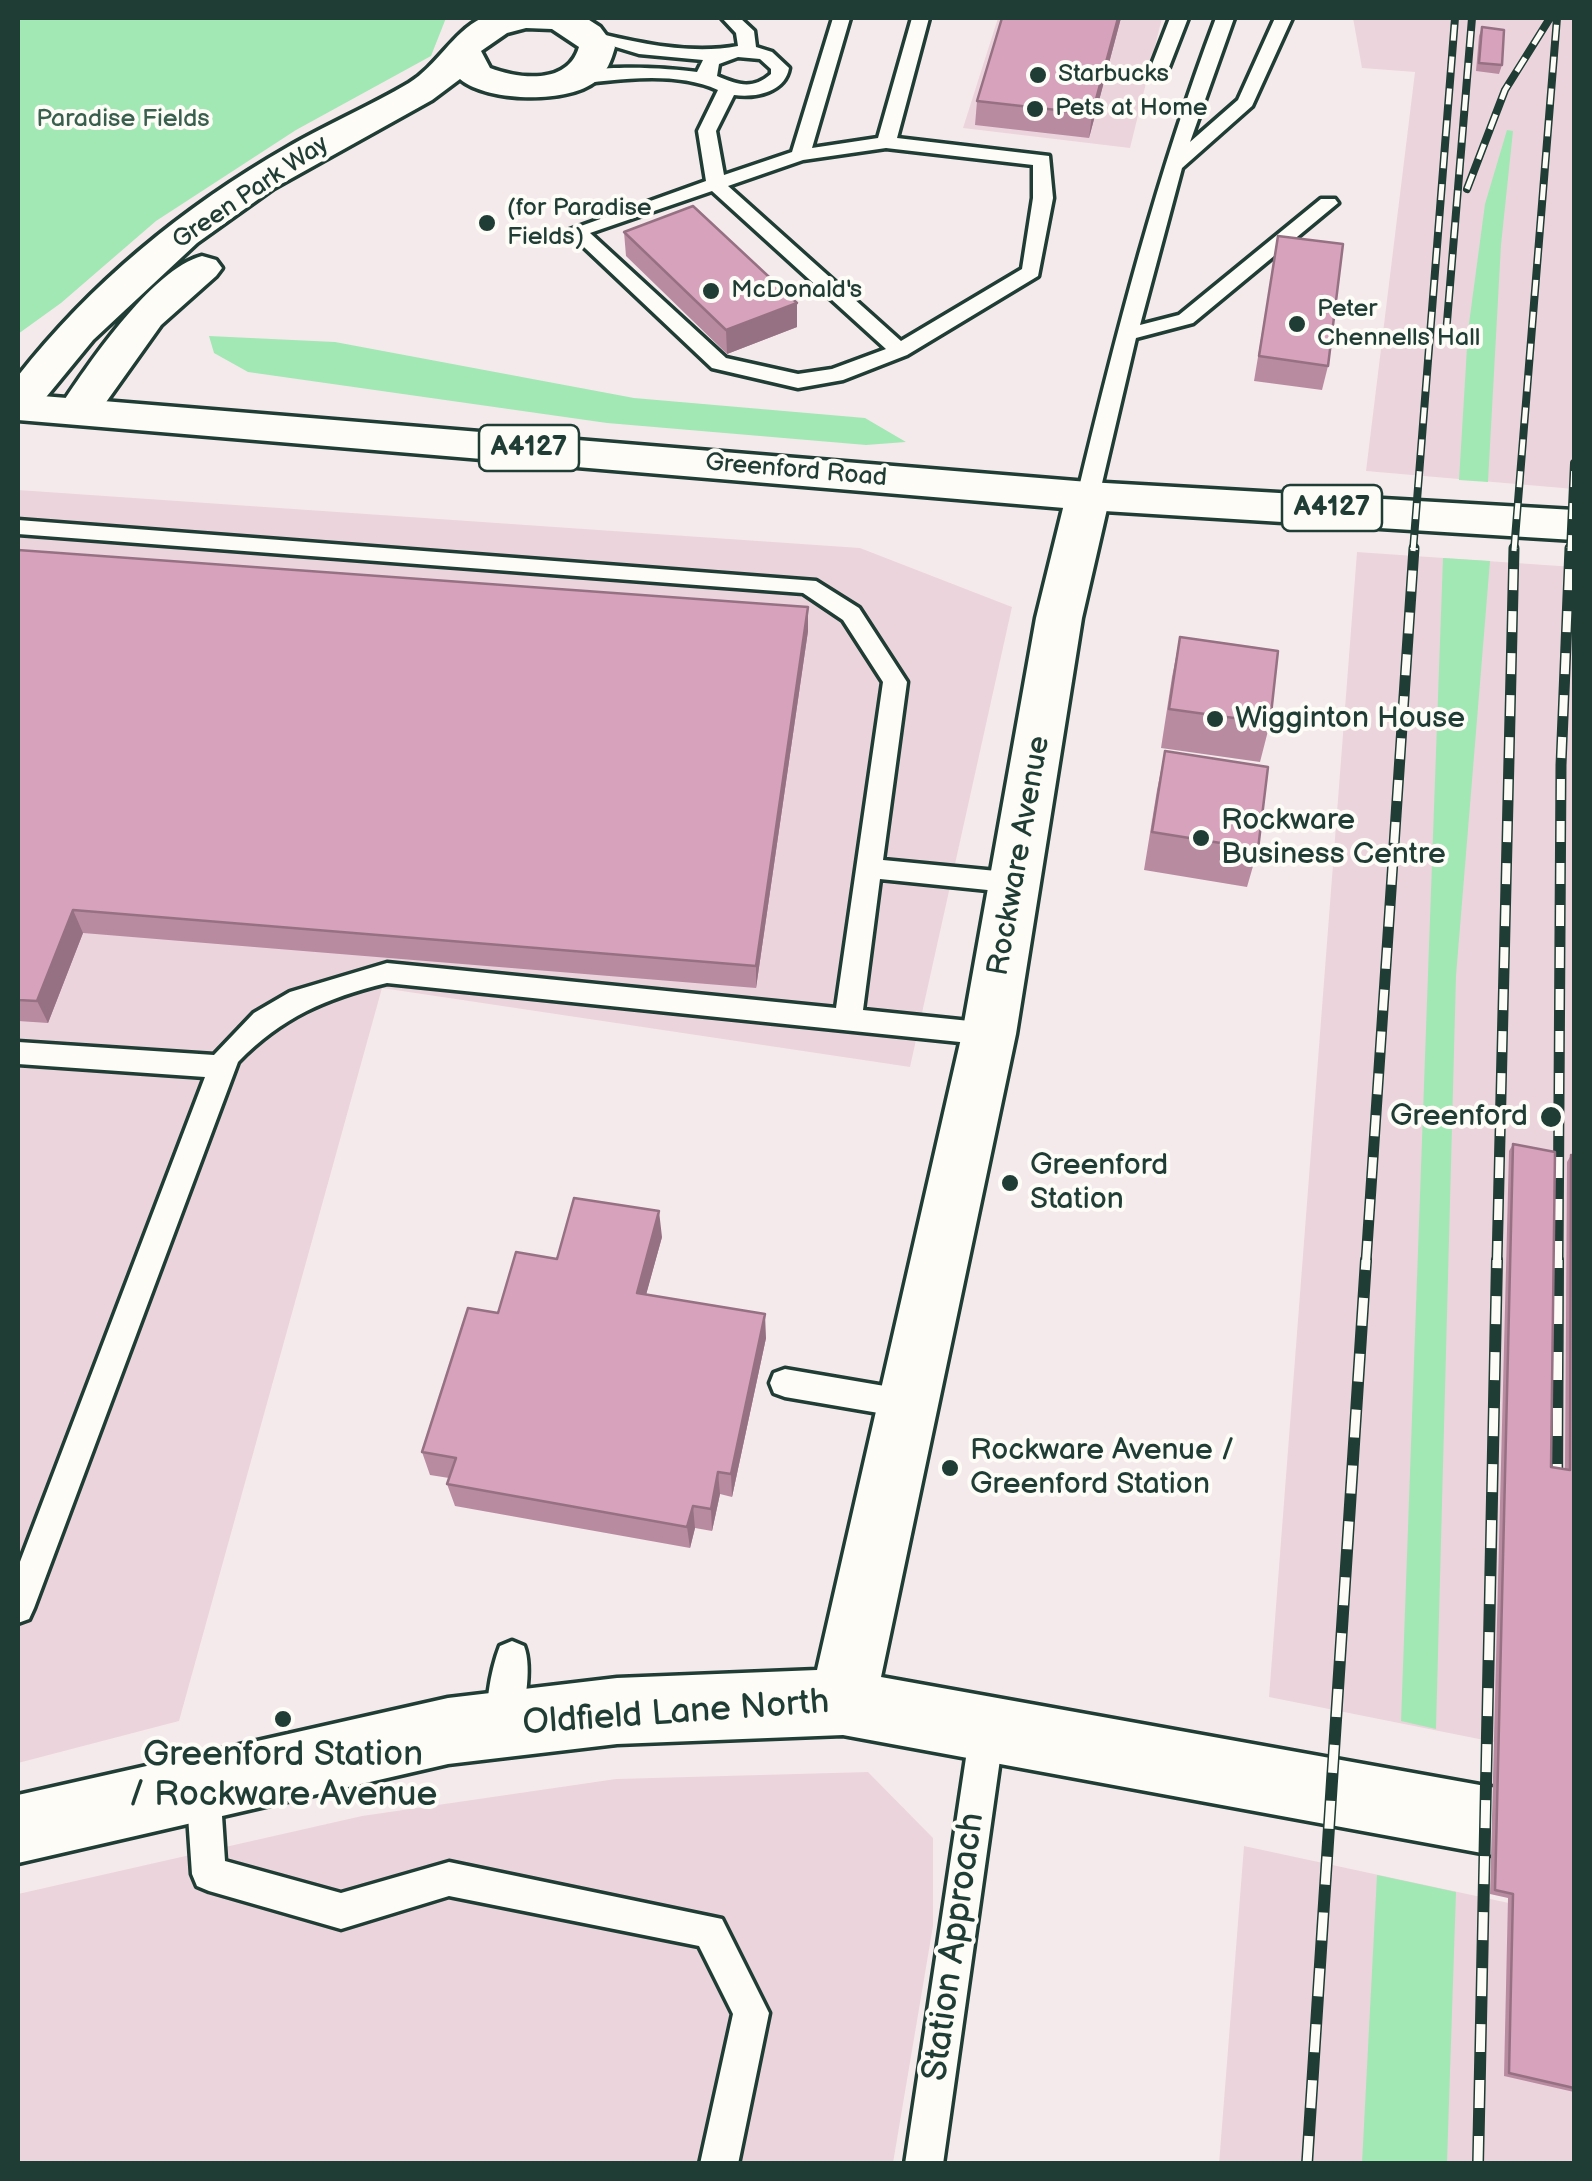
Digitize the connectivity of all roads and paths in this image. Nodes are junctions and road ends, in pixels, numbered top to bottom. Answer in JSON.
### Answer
{"nodes":[{"id":1,"x":730,"y":18,"type":"edge"},
{"id":2,"x":840,"y":18,"type":"edge"},
{"id":3,"x":921,"y":18,"type":"edge"},
{"id":4,"x":1179,"y":18,"type":"edge"},
{"id":5,"x":1225,"y":18,"type":"edge"},
{"id":6,"x":1283,"y":18,"type":"edge"},
{"id":7,"x":498,"y":21,"type":"edge"},
{"id":8,"x":592,"y":37,"type":"junction"},
{"id":9,"x":748,"y":51,"type":"junction"},
{"id":10,"x":465,"y":53,"type":"junction"},
{"id":11,"x":719,"y":56,"type":"junction"},
{"id":12,"x":1160,"y":67,"type":"dead end"},
{"id":13,"x":709,"y":78,"type":"junction"},
{"id":14,"x":569,"y":80,"type":"junction"},
{"id":15,"x":509,"y":87,"type":"junction"},
{"id":16,"x":728,"y":89,"type":"junction"},
{"id":17,"x":886,"y":142,"type":"junction"},
{"id":18,"x":800,"y":155,"type":"junction"},
{"id":19,"x":1176,"y":165,"type":"junction"},
{"id":20,"x":716,"y":186,"type":"junction"},
{"id":21,"x":1328,"y":203,"type":"dead end"},
{"id":22,"x":1126,"y":334,"type":"junction"},
{"id":23,"x":900,"y":350,"type":"junction"},
{"id":24,"x":18,"y":406,"type":"edge"},
{"id":25,"x":80,"y":410,"type":"junction"},
{"id":26,"x":1088,"y":496,"type":"junction"},
{"id":27,"x":1574,"y":524,"type":"edge"},
{"id":28,"x":18,"y":527,"type":"edge"},
{"id":29,"x":869,"y":868,"type":"junction"},
{"id":30,"x":1017,"y":883,"type":"junction"},
{"id":31,"x":848,"y":1019,"type":"junction"},
{"id":32,"x":990,"y":1034,"type":"junction"},
{"id":33,"x":18,"y":1053,"type":"edge"},
{"id":34,"x":223,"y":1067,"type":"junction"},
{"id":35,"x":785,"y":1382,"type":"dead end"},
{"id":36,"x":908,"y":1404,"type":"junction"},
{"id":37,"x":18,"y":1608,"type":"edge"},
{"id":38,"x":512,"y":1657,"type":"dead end"},
{"id":39,"x":843,"y":1702,"type":"junction"},
{"id":40,"x":503,"y":1725,"type":"junction"},
{"id":41,"x":986,"y":1732,"type":"junction"},
{"id":42,"x":203,"y":1786,"type":"junction"},
{"id":43,"x":18,"y":1829,"type":"edge"},
{"id":44,"x":1574,"y":1836,"type":"edge"},
{"id":45,"x":720,"y":2164,"type":"edge"},
{"id":46,"x":924,"y":2164,"type":"edge"}],
"edges":[{"from":1,"to":9,"type":"lane"},
{"from":2,"to":18,"type":"lane"},
{"from":3,"to":17,"type":"lane"},
{"from":4,"to":12,"type":"lane"},
{"from":5,"to":19,"type":"lane","name":"Rockware Avenue"},
{"from":6,"to":19,"type":"lane"},
{"from":7,"to":8,"type":"street","name":"Green Park Way"},
{"from":7,"to":10,"type":"street","name":"Green Park Way"},
{"from":8,"to":11,"type":"lane"},
{"from":8,"to":14,"type":"street"},
{"from":9,"to":11,"type":"lane"},
{"from":9,"to":16,"type":"lane"},
{"from":10,"to":15,"type":"street"},
{"from":10,"to":24,"type":"street","name":"Green Park Way"},
{"from":11,"to":13,"type":"lane"},
{"from":13,"to":14,"type":"lane"},
{"from":13,"to":16,"type":"lane"},
{"from":14,"to":15,"type":"street","name":"Green Park Way"},
{"from":15,"to":25,"type":"street","name":"Green Park Way"},
{"from":16,"to":20,"type":"lane"},
{"from":17,"to":18,"type":"lane"},
{"from":17,"to":23,"type":"lane"},
{"from":18,"to":20,"type":"lane"},
{"from":19,"to":22,"type":"lane","name":"Rockware Avenue"},
{"from":20,"to":23,"type":"lane"},
{"from":20,"to":23,"type":"lane"},
{"from":21,"to":22,"type":"lane"},
{"from":22,"to":26,"type":"lane","name":"Rockware Avenue"},
{"from":24,"to":25,"type":"street","name":"Greenford Road","number":"A4127"},
{"from":25,"to":26,"type":"street","name":"Greenford Road","number":"A4127"},
{"from":26,"to":27,"type":"street","name":"Greenford Road","number":"A4127"},
{"from":26,"to":30,"type":"street","name":"Rockware Avenue"},
{"from":28,"to":29,"type":"lane"},
{"from":29,"to":30,"type":"lane"},
{"from":29,"to":31,"type":"lane"},
{"from":30,"to":32,"type":"street","name":"Rockware Avenue"},
{"from":31,"to":32,"type":"lane"},
{"from":31,"to":34,"type":"lane"},
{"from":32,"to":36,"type":"street","name":"Rockware Avenue"},
{"from":33,"to":34,"type":"lane"},
{"from":34,"to":37,"type":"lane"},
{"from":35,"to":36,"type":"lane"},
{"from":36,"to":39,"type":"street","name":"Rockware Avenue"},
{"from":38,"to":40,"type":"lane"},
{"from":39,"to":40,"type":"street","name":"Oldfield Lane North"},
{"from":39,"to":41,"type":"street","name":"Oldfield Lane North"},
{"from":40,"to":42,"type":"street","name":"Oldfield Lane North"},
{"from":41,"to":44,"type":"street","name":"Oldfield Lane North"},
{"from":41,"to":46,"type":"lane","name":"Station Approach"},
{"from":42,"to":43,"type":"street","name":"Oldfield Lane North"},
{"from":42,"to":45,"type":"lane"}]}
